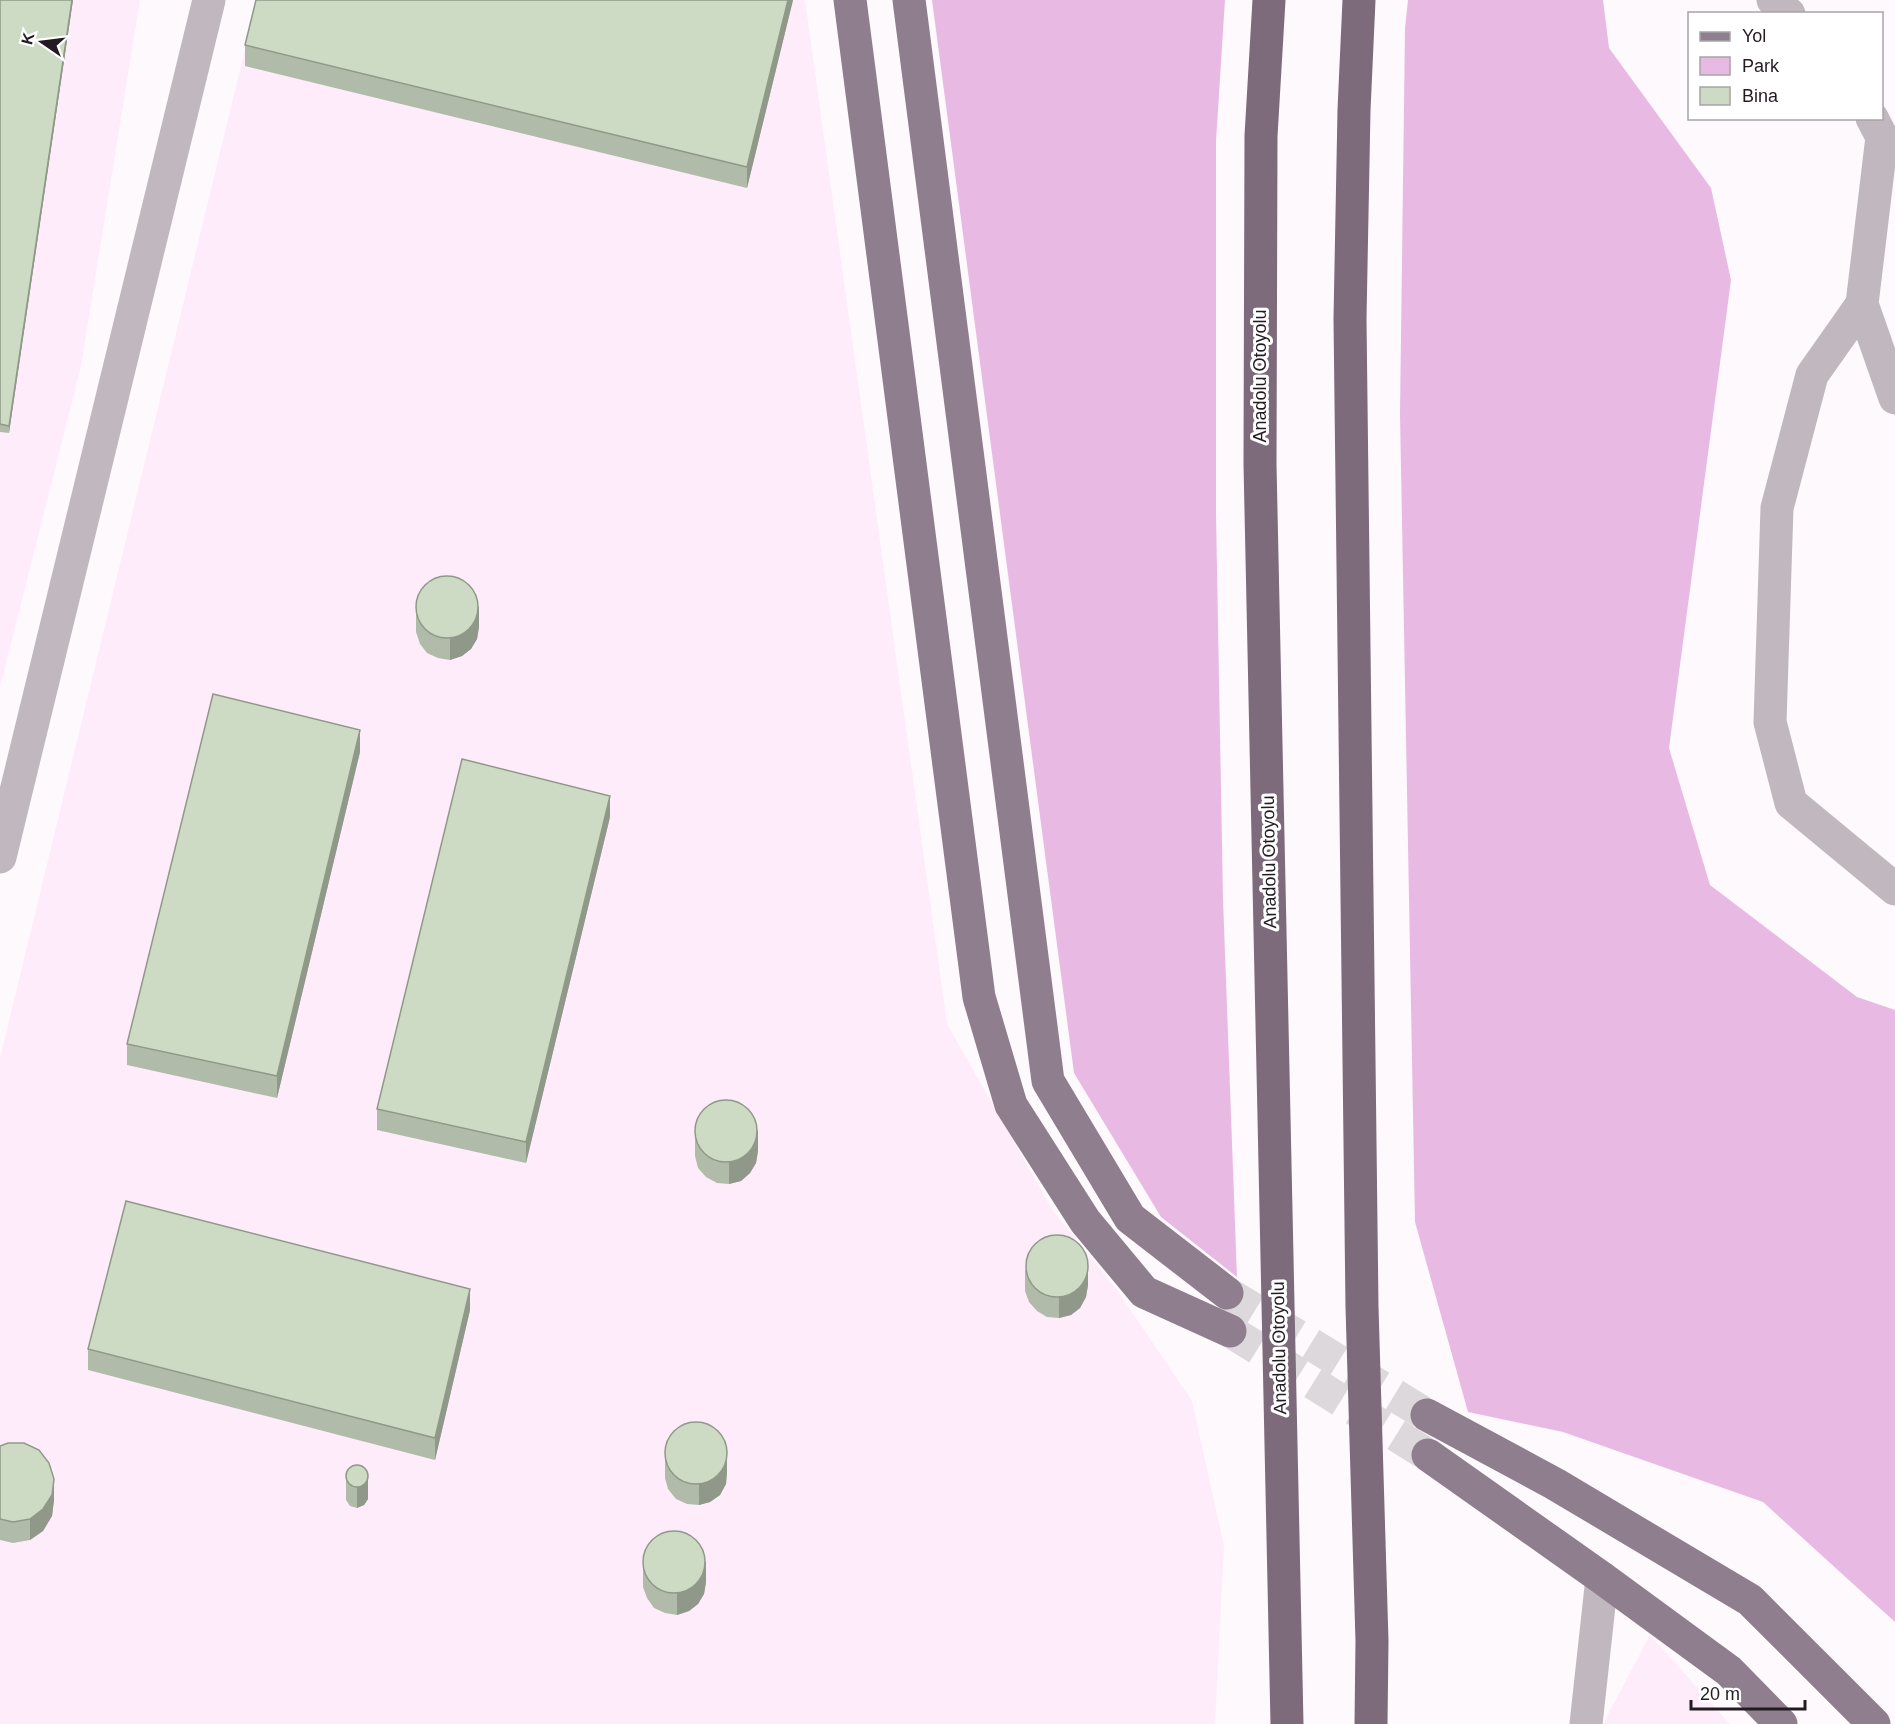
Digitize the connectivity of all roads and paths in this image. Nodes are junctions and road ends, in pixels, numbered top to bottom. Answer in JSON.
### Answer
{"nodes":[{"id":1,"x":209,"y":0,"type":"edge"},
{"id":2,"x":850,"y":0,"type":"edge"},
{"id":3,"x":909,"y":0,"type":"edge"},
{"id":4,"x":1269,"y":0,"type":"edge"},
{"id":5,"x":1359,"y":0,"type":"edge"},
{"id":6,"x":1773,"y":0,"type":"edge"},
{"id":7,"x":1787,"y":12,"type":"edge"},
{"id":8,"x":1873,"y":120,"type":"edge"},
{"id":9,"x":1862,"y":304,"type":"junction"},
{"id":10,"x":1895,"y":398,"type":"edge"},
{"id":11,"x":0,"y":857,"type":"edge"},
{"id":12,"x":1895,"y":889,"type":"edge"},
{"id":13,"x":1227,"y":1293,"type":"tunnel mouth"},
{"id":14,"x":1230,"y":1331,"type":"tunnel mouth"},
{"id":15,"x":1427,"y":1415,"type":"tunnel mouth"},
{"id":16,"x":1428,"y":1455,"type":"tunnel mouth"},
{"id":17,"x":1602,"y":1578,"type":"junction"},
{"id":18,"x":1287,"y":1724,"type":"edge"},
{"id":19,"x":1371,"y":1724,"type":"edge"},
{"id":20,"x":1586,"y":1724,"type":"edge"},
{"id":21,"x":1781,"y":1724,"type":"edge"},
{"id":22,"x":1874,"y":1724,"type":"edge"}],
"edges":[{"from":1,"to":11,"type":"street"},
{"from":2,"to":14,"type":"main road"},
{"from":3,"to":13,"type":"main road"},
{"from":4,"to":18,"type":"highway","name":"Anadolu Otoyolu"},
{"from":5,"to":19,"type":"highway"},
{"from":6,"to":7,"type":"street"},
{"from":8,"to":9,"type":"street"},
{"from":9,"to":10,"type":"street"},
{"from":9,"to":12,"type":"street"},
{"from":15,"to":22,"type":"main road"},
{"from":16,"to":17,"type":"main road"},
{"from":17,"to":20,"type":"street"},
{"from":17,"to":21,"type":"main road"}]}
